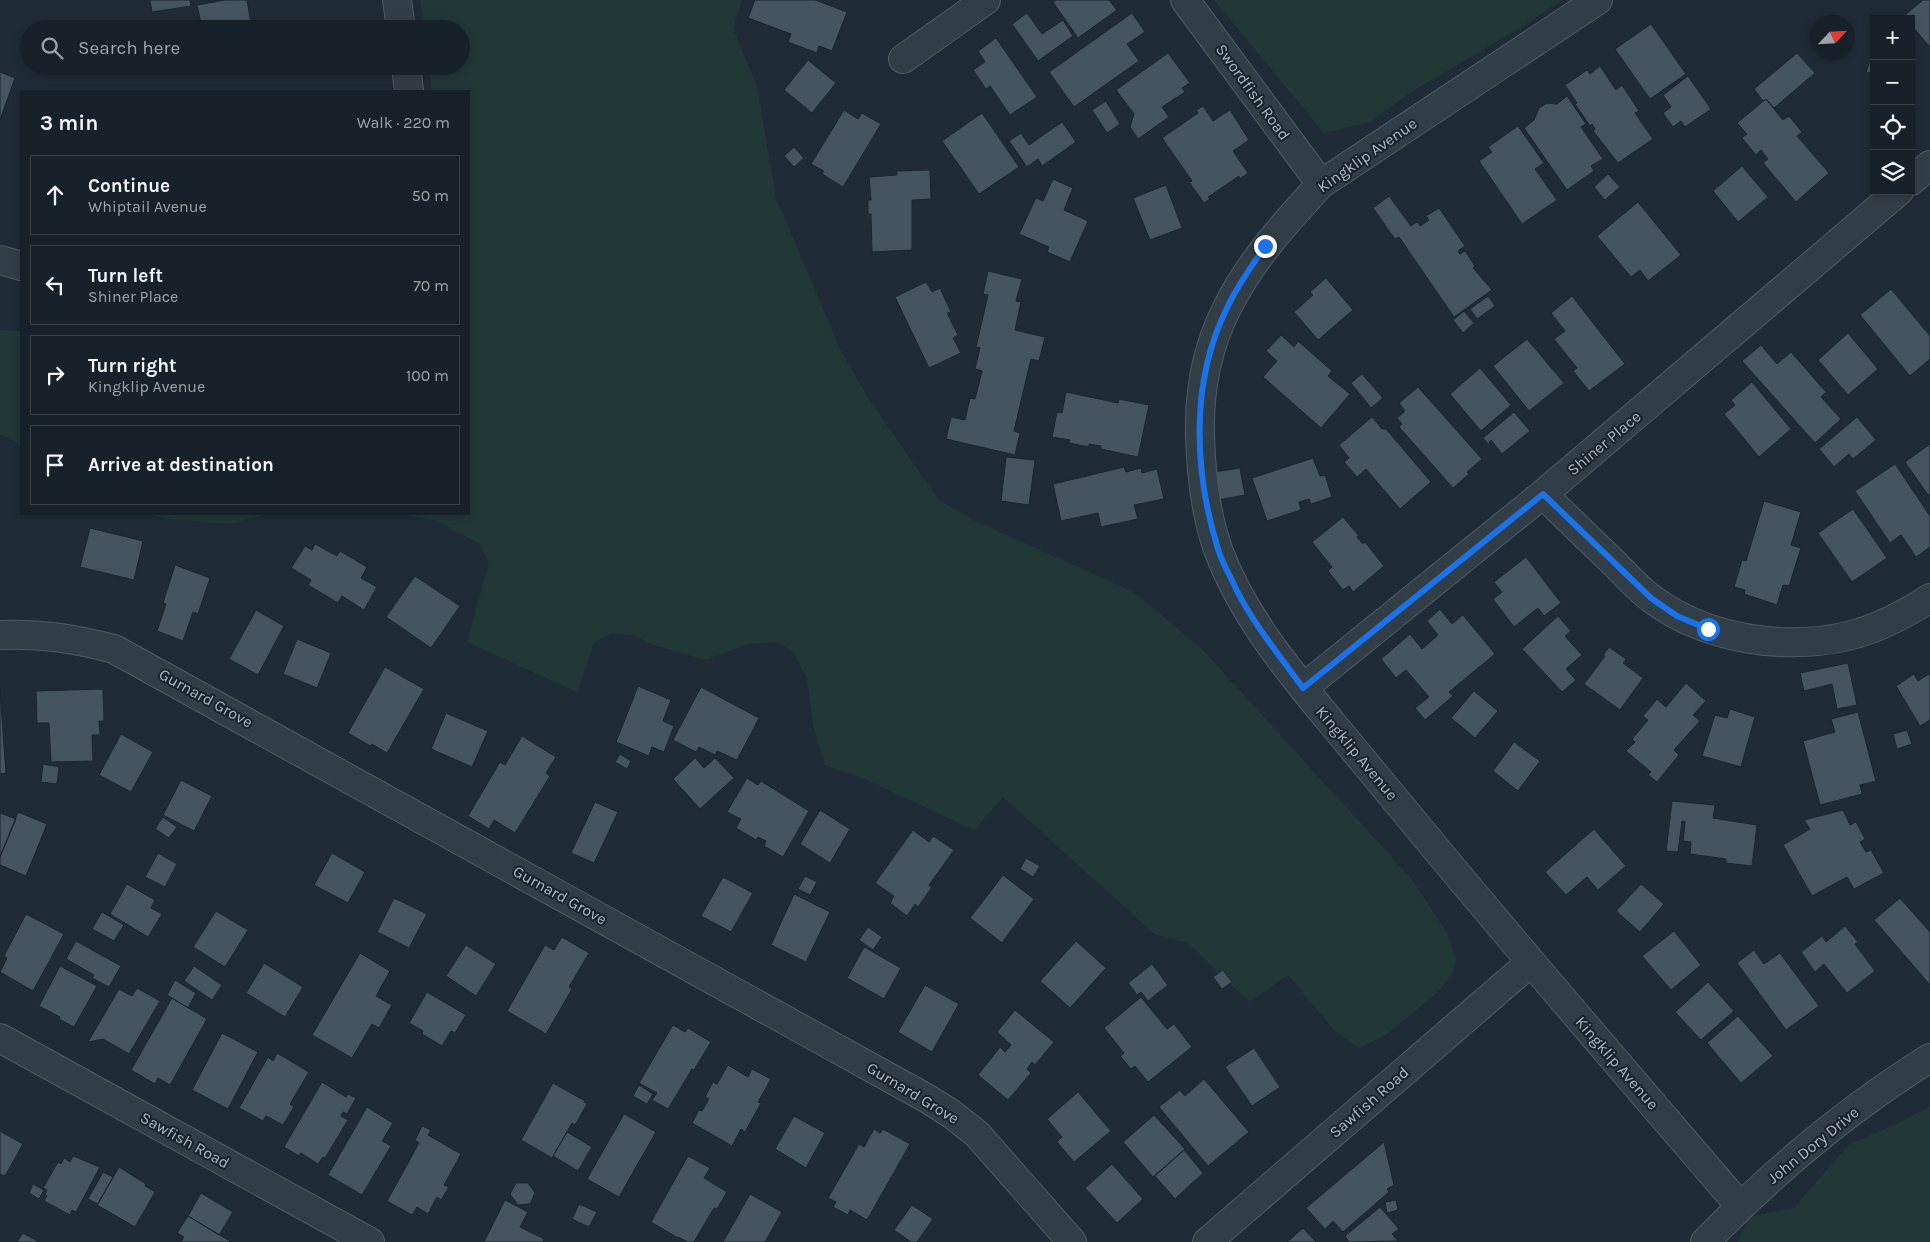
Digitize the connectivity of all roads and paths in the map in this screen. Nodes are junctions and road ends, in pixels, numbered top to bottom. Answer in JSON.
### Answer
{"nodes":[{"id":1,"x":397,"y":0,"type":"edge"},
{"id":2,"x":986,"y":0,"type":"edge"},
{"id":3,"x":1185,"y":0,"type":"edge"},
{"id":4,"x":1598,"y":0,"type":"edge"},
{"id":5,"x":400,"y":20,"type":"edge"},
{"id":6,"x":903,"y":59,"type":"dead end"},
{"id":7,"x":407,"y":75,"type":"edge"},
{"id":8,"x":409,"y":90,"type":"edge"},
{"id":9,"x":1930,"y":165,"type":"edge"},
{"id":10,"x":1915,"y":178,"type":"edge"},
{"id":11,"x":1321,"y":184,"type":"junction"},
{"id":12,"x":1894,"y":195,"type":"edge"},
{"id":13,"x":0,"y":260,"type":"edge"},
{"id":14,"x":20,"y":266,"type":"edge"},
{"id":15,"x":1543,"y":494,"type":"junction"},
{"id":16,"x":1930,"y":598,"type":"edge"},
{"id":17,"x":0,"y":635,"type":"edge"},
{"id":18,"x":1303,"y":688,"type":"junction"},
{"id":19,"x":1531,"y":962,"type":"junction"},
{"id":20,"x":0,"y":1038,"type":"edge"},
{"id":21,"x":1930,"y":1058,"type":"edge"},
{"id":22,"x":1740,"y":1206,"type":"junction"},
{"id":23,"x":370,"y":1242,"type":"edge"},
{"id":24,"x":1072,"y":1242,"type":"edge"},
{"id":25,"x":1207,"y":1242,"type":"edge"},
{"id":26,"x":1705,"y":1242,"type":"edge"}],
"edges":[{"from":1,"to":5,"type":"street"},
{"from":2,"to":6,"type":"street"},
{"from":3,"to":11,"type":"street","name":"Swordfish Road"},
{"from":4,"to":11,"type":"street","name":"Kingklip Avenue"},
{"from":7,"to":8,"type":"street"},
{"from":9,"to":10,"type":"street"},
{"from":11,"to":18,"type":"street","name":"Kingklip Avenue"},
{"from":12,"to":15,"type":"street","name":"Shiner Place"},
{"from":13,"to":14,"type":"street"},
{"from":15,"to":16,"type":"street"},
{"from":15,"to":18,"type":"street","name":"Shiner Place"},
{"from":17,"to":24,"type":"street","name":"Gurnard Grove"},
{"from":18,"to":19,"type":"street","name":"Kingklip Avenue"},
{"from":19,"to":22,"type":"street","name":"Kingklip Avenue"},
{"from":19,"to":25,"type":"street","name":"Sawfish Road"},
{"from":20,"to":23,"type":"street","name":"Sawfish Road"},
{"from":21,"to":22,"type":"street","name":"John Dory Drive"},
{"from":22,"to":26,"type":"street","name":"John Dory Drive"}]}
